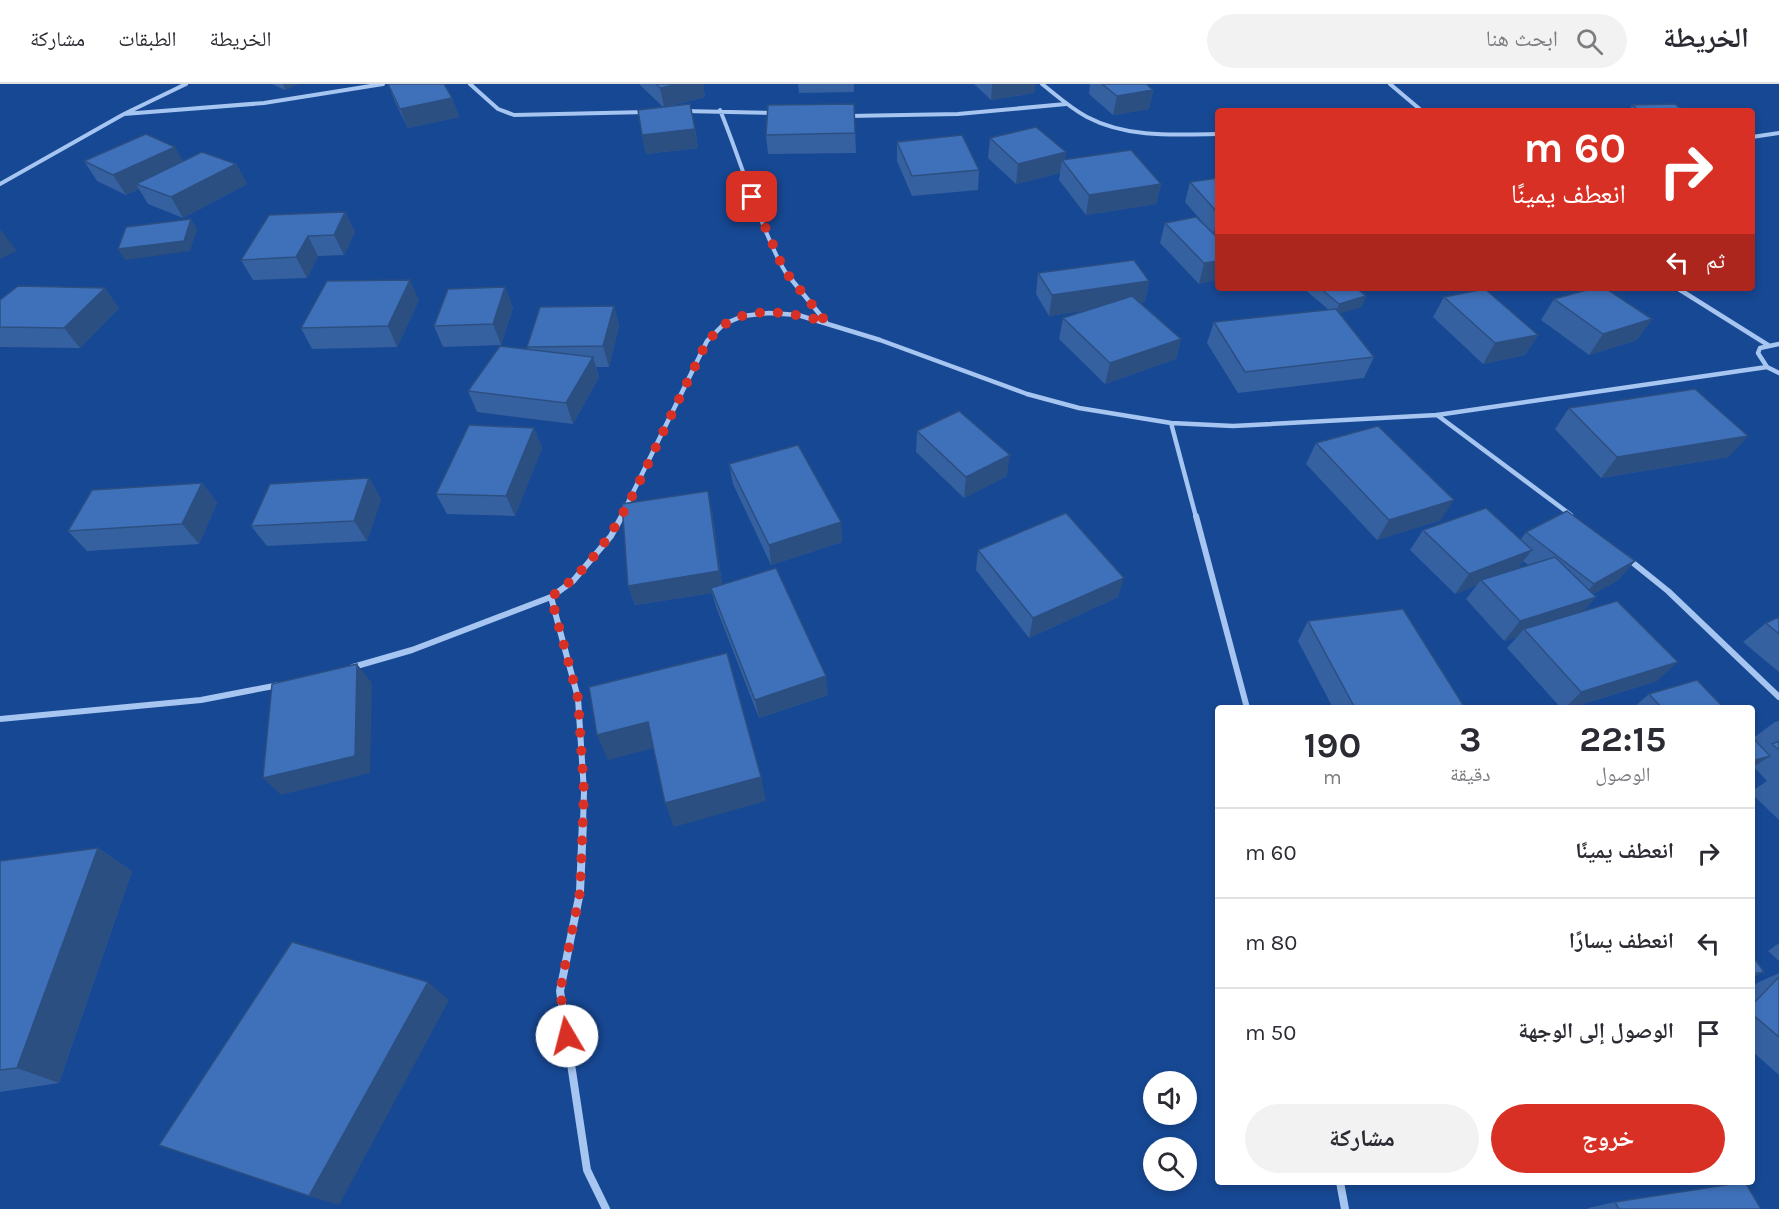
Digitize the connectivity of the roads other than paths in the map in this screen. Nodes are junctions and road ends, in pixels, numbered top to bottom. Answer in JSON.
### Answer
{"nodes":[{"id":1,"x":186,"y":84,"type":"edge"},
{"id":2,"x":383,"y":84,"type":"edge"},
{"id":3,"x":470,"y":84,"type":"edge"},
{"id":4,"x":1042,"y":84,"type":"edge"},
{"id":5,"x":1390,"y":84,"type":"edge"},
{"id":6,"x":1066,"y":104,"type":"junction"},
{"id":7,"x":1418,"y":108,"type":"edge"},
{"id":8,"x":720,"y":110,"type":"junction"},
{"id":9,"x":677,"y":111,"type":"edge"},
{"id":10,"x":656,"y":112,"type":"edge"},
{"id":11,"x":779,"y":113,"type":"edge"},
{"id":12,"x":124,"y":114,"type":"junction"},
{"id":13,"x":842,"y":116,"type":"edge"},
{"id":14,"x":1215,"y":134,"type":"edge"},
{"id":15,"x":1779,"y":134,"type":"edge"},
{"id":16,"x":1755,"y":136,"type":"edge"},
{"id":17,"x":0,"y":184,"type":"edge"},
{"id":18,"x":1682,"y":291,"type":"edge"},
{"id":19,"x":826,"y":322,"type":"junction"},
{"id":20,"x":1779,"y":344,"type":"edge"},
{"id":21,"x":1768,"y":345,"type":"junction"},
{"id":22,"x":1767,"y":367,"type":"junction"},
{"id":23,"x":1779,"y":374,"type":"edge"},
{"id":24,"x":1437,"y":415,"type":"junction"},
{"id":25,"x":1171,"y":423,"type":"junction"},
{"id":26,"x":1574,"y":518,"type":"edge"},
{"id":27,"x":1618,"y":551,"type":"edge"},
{"id":28,"x":551,"y":597,"type":"junction"},
{"id":29,"x":348,"y":669,"type":"edge"},
{"id":30,"x":289,"y":683,"type":"edge"},
{"id":31,"x":1779,"y":697,"type":"edge"},
{"id":32,"x":1246,"y":705,"type":"edge"},
{"id":33,"x":0,"y":719,"type":"edge"},
{"id":34,"x":1340,"y":1185,"type":"edge"},
{"id":35,"x":606,"y":1209,"type":"edge"},
{"id":36,"x":1344,"y":1209,"type":"edge"}],
"edges":[{"from":1,"to":12,"type":"street"},
{"from":2,"to":12,"type":"street"},
{"from":3,"to":10,"type":"street"},
{"from":4,"to":6,"type":"street"},
{"from":5,"to":7,"type":"street"},
{"from":6,"to":13,"type":"street"},
{"from":6,"to":14,"type":"street"},
{"from":8,"to":9,"type":"street"},
{"from":8,"to":11,"type":"street"},
{"from":8,"to":19,"type":"street"},
{"from":12,"to":17,"type":"street"},
{"from":15,"to":16,"type":"street"},
{"from":18,"to":21,"type":"street"},
{"from":19,"to":25,"type":"street"},
{"from":19,"to":28,"type":"street"},
{"from":20,"to":21,"type":"street"},
{"from":21,"to":22,"type":"street"},
{"from":22,"to":23,"type":"street"},
{"from":22,"to":24,"type":"street"},
{"from":24,"to":25,"type":"street"},
{"from":24,"to":26,"type":"street"},
{"from":25,"to":32,"type":"street"},
{"from":27,"to":31,"type":"street"},
{"from":28,"to":29,"type":"street"},
{"from":28,"to":35,"type":"street"},
{"from":30,"to":33,"type":"street"},
{"from":34,"to":36,"type":"street"}]}
